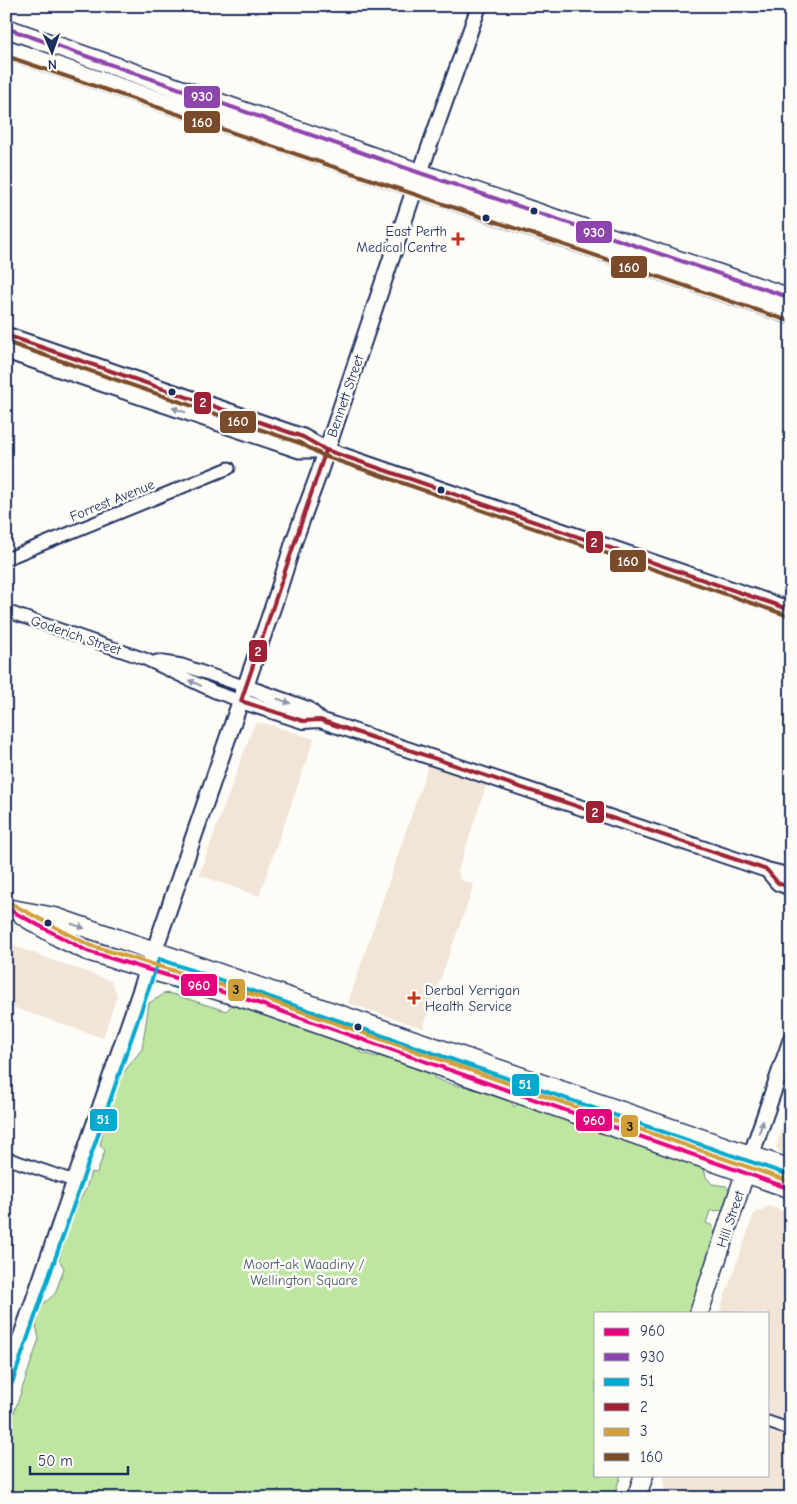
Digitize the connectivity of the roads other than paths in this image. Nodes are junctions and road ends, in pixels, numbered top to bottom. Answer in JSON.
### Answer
{"nodes":[{"id":1,"x":478,"y":6,"type":"edge"},
{"id":2,"x":6,"y":28,"type":"edge"},
{"id":3,"x":6,"y":50,"type":"edge"},
{"id":4,"x":418,"y":180,"type":"junction"},
{"id":5,"x":791,"y":298,"type":"edge"},
{"id":6,"x":791,"y":315,"type":"edge"},
{"id":7,"x":6,"y":336,"type":"edge"},
{"id":8,"x":6,"y":351,"type":"edge"},
{"id":9,"x":326,"y":450,"type":"junction"},
{"id":10,"x":229,"y":468,"type":"dead end"},
{"id":11,"x":6,"y":559,"type":"edge"},
{"id":12,"x":791,"y":610,"type":"edge"},
{"id":13,"x":6,"y":611,"type":"edge"},
{"id":14,"x":243,"y":694,"type":"junction"},
{"id":15,"x":767,"y":870,"type":"junction"},
{"id":16,"x":791,"y":876,"type":"edge"},
{"id":17,"x":791,"y":888,"type":"edge"},
{"id":18,"x":10,"y":910,"type":"edge"},
{"id":19,"x":154,"y":951,"type":"junction"},
{"id":20,"x":148,"y":969,"type":"junction"},
{"id":21,"x":791,"y":1040,"type":"edge"},
{"id":22,"x":751,"y":1156,"type":"junction"},
{"id":23,"x":6,"y":1158,"type":"edge"},
{"id":24,"x":791,"y":1170,"type":"edge"},
{"id":25,"x":745,"y":1173,"type":"junction"},
{"id":26,"x":74,"y":1181,"type":"junction"},
{"id":27,"x":791,"y":1189,"type":"edge"},
{"id":28,"x":699,"y":1312,"type":"edge"},
{"id":29,"x":6,"y":1381,"type":"edge"},
{"id":30,"x":770,"y":1423,"type":"edge"},
{"id":31,"x":791,"y":1430,"type":"edge"},
{"id":32,"x":644,"y":1476,"type":"edge"},
{"id":33,"x":636,"y":1498,"type":"edge"}],
"edges":[{"from":1,"to":4,"type":"street","name":"Bennett Street"},
{"from":2,"to":4,"type":"main road"},
{"from":3,"to":4,"type":"main road"},
{"from":4,"to":5,"type":"main road"},
{"from":4,"to":6,"type":"main road"},
{"from":4,"to":9,"type":"main road","name":"Bennett Street"},
{"from":7,"to":9,"type":"main road"},
{"from":9,"to":8,"type":"main road","one_way":true},
{"from":9,"to":12,"type":"main road"},
{"from":9,"to":14,"type":"main road","name":"Bennett Street"},
{"from":10,"to":11,"type":"street","name":"Forrest Avenue"},
{"from":13,"to":14,"type":"street","name":"Goderich Street"},
{"from":14,"to":15,"type":"street","name":"Goderich Street"},
{"from":14,"to":19,"type":"main road","name":"Bennett Street"},
{"from":15,"to":16,"type":"street","name":"Goderich Street"},
{"from":15,"to":17,"type":"street","name":"Goderich Street"},
{"from":18,"to":19,"type":"main road","one_way":true},
{"from":18,"to":20,"type":"main road"},
{"from":19,"to":20,"type":"main road","name":"Bennett Street"},
{"from":19,"to":22,"type":"main road"},
{"from":20,"to":25,"type":"main road"},
{"from":20,"to":26,"type":"main road","name":"Bennett Street"},
{"from":22,"to":21,"type":"main road","name":"Hill Street","one_way":true},
{"from":22,"to":24,"type":"main road"},
{"from":22,"to":25,"type":"main road","name":"Hill Street"},
{"from":23,"to":26,"type":"street"},
{"from":25,"to":27,"type":"main road"},
{"from":25,"to":28,"type":"main road","name":"Hill Street"},
{"from":26,"to":29,"type":"main road","name":"Bennett Street"},
{"from":30,"to":31,"type":"street"},
{"from":32,"to":33,"type":"main road"}]}
